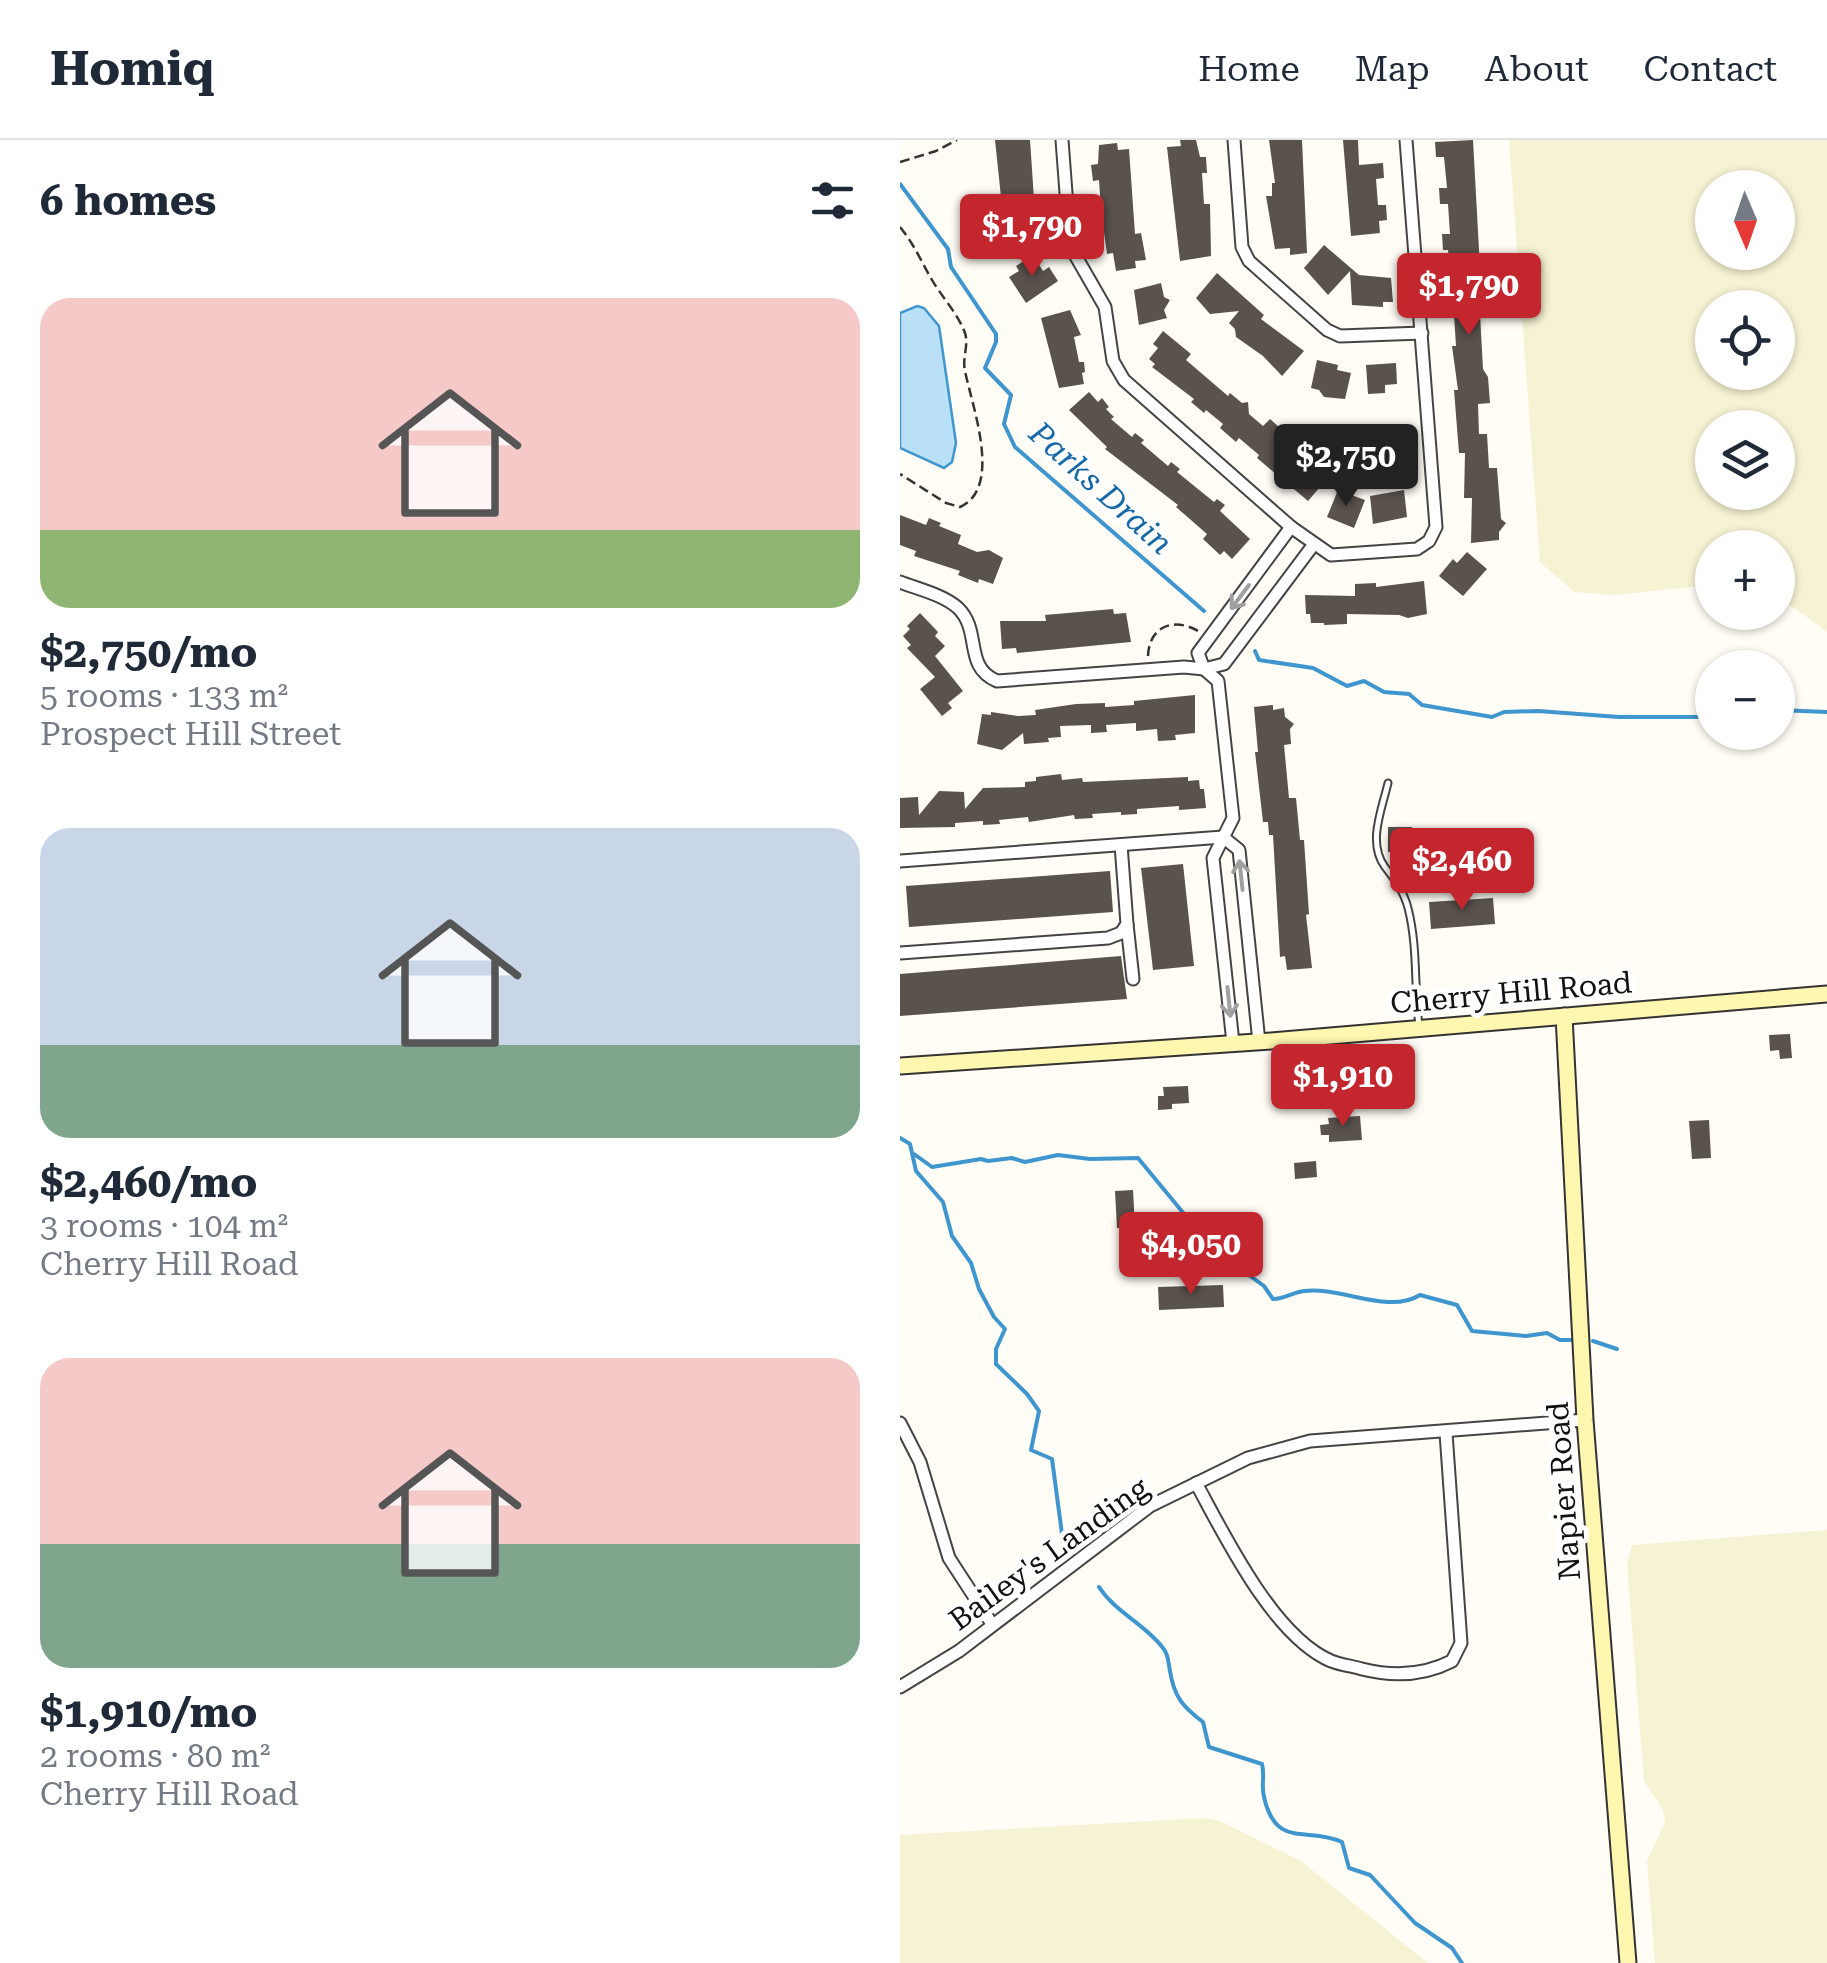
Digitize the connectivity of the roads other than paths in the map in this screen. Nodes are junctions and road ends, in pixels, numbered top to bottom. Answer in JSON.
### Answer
{"nodes":[{"id":1,"x":1062,"y":140,"type":"edge"},
{"id":2,"x":1234,"y":140,"type":"edge"},
{"id":3,"x":1406,"y":140,"type":"edge"},
{"id":4,"x":1422,"y":332,"type":"junction"},
{"id":5,"x":1292,"y":527,"type":"junction"},
{"id":6,"x":1314,"y":544,"type":"junction"},
{"id":7,"x":900,"y":582,"type":"edge"},
{"id":8,"x":1204,"y":668,"type":"junction"},
{"id":9,"x":1388,"y":784,"type":"dead end"},
{"id":10,"x":1223,"y":837,"type":"junction"},
{"id":11,"x":1121,"y":844,"type":"junction"},
{"id":12,"x":900,"y":861,"type":"edge"},
{"id":13,"x":1128,"y":924,"type":"junction"},
{"id":14,"x":1248,"y":929,"type":"junction"},
{"id":15,"x":1221,"y":932,"type":"junction"},
{"id":16,"x":900,"y":953,"type":"edge"},
{"id":17,"x":1133,"y":979,"type":"dead end"},
{"id":18,"x":1827,"y":994,"type":"edge"},
{"id":19,"x":1564,"y":1016,"type":"junction"},
{"id":20,"x":1419,"y":1029,"type":"junction"},
{"id":21,"x":1260,"y":1042,"type":"junction"},
{"id":22,"x":1233,"y":1043,"type":"junction"},
{"id":23,"x":900,"y":1066,"type":"edge"},
{"id":24,"x":1585,"y":1420,"type":"junction"},
{"id":25,"x":900,"y":1424,"type":"edge"},
{"id":26,"x":1446,"y":1433,"type":"junction"},
{"id":27,"x":1196,"y":1482,"type":"junction"},
{"id":28,"x":992,"y":1624,"type":"junction"},
{"id":29,"x":900,"y":1687,"type":"edge"},
{"id":30,"x":1628,"y":1963,"type":"edge"}],
"edges":[{"from":1,"to":5,"type":"street"},
{"from":2,"to":4,"type":"street"},
{"from":3,"to":4,"type":"street"},
{"from":4,"to":6,"type":"street"},
{"from":5,"to":6,"type":"street"},
{"from":5,"to":8,"type":"street","one_way":true},
{"from":6,"to":8,"type":"street"},
{"from":7,"to":8,"type":"street"},
{"from":8,"to":10,"type":"street"},
{"from":9,"to":20,"type":"lane"},
{"from":10,"to":11,"type":"street"},
{"from":14,"to":10,"type":"street","one_way":true},
{"from":10,"to":15,"type":"street"},
{"from":11,"to":12,"type":"street"},
{"from":11,"to":13,"type":"street"},
{"from":13,"to":16,"type":"street"},
{"from":13,"to":17,"type":"street"},
{"from":14,"to":15,"type":"street"},
{"from":14,"to":21,"type":"street"},
{"from":15,"to":22,"type":"street","one_way":true},
{"from":18,"to":19,"type":"street","name":"Cherry Hill Road"},
{"from":19,"to":20,"type":"street","name":"Cherry Hill Road"},
{"from":19,"to":24,"type":"street","name":"Napier Road"},
{"from":20,"to":21,"type":"street","name":"Cherry Hill Road"},
{"from":21,"to":22,"type":"street","name":"Cherry Hill Road"},
{"from":22,"to":23,"type":"street","name":"Cherry Hill Road"},
{"from":24,"to":26,"type":"street","name":"Bailey's Landing"},
{"from":24,"to":30,"type":"street","name":"Napier Road"},
{"from":25,"to":28,"type":"street"},
{"from":26,"to":27,"type":"street","name":"Bailey's Landing"},
{"from":26,"to":27,"type":"street"},
{"from":27,"to":28,"type":"street","name":"Bailey's Landing"},
{"from":28,"to":29,"type":"street","name":"Bailey's Landing"}]}
